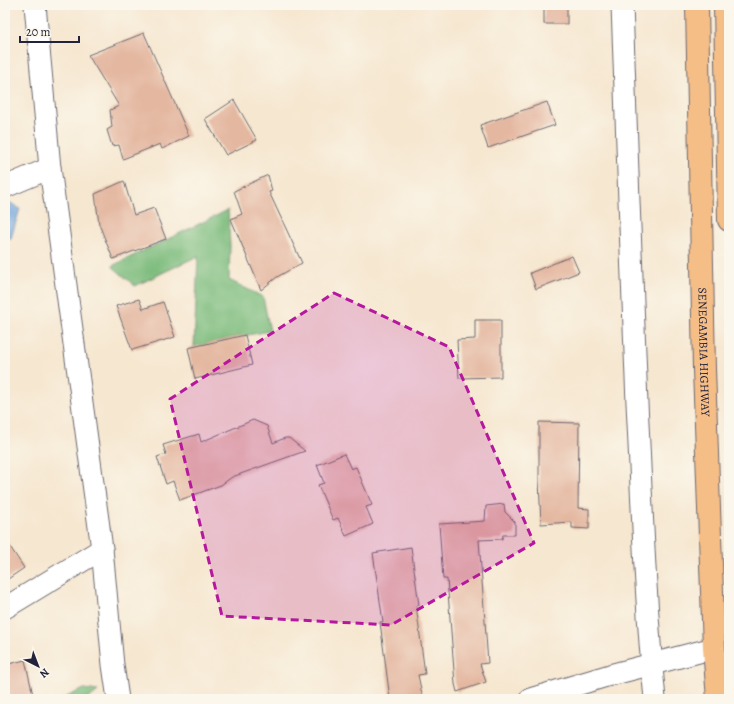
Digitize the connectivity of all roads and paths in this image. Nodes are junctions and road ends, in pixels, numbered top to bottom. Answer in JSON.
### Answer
{"nodes":[{"id":1,"x":35,"y":5,"type":"edge"},
{"id":2,"x":622,"y":5,"type":"edge"},
{"id":3,"x":697,"y":5,"type":"edge"},
{"id":4,"x":725,"y":5,"type":"edge"},
{"id":5,"x":50,"y":168,"type":"junction"},
{"id":6,"x":5,"y":187,"type":"edge"},
{"id":7,"x":729,"y":220,"type":"edge"},
{"id":8,"x":102,"y":550,"type":"junction"},
{"id":9,"x":5,"y":608,"type":"edge"},
{"id":10,"x":714,"y":648,"type":"junction"},
{"id":11,"x":651,"y":664,"type":"junction"},
{"id":12,"x":118,"y":699,"type":"edge"},
{"id":13,"x":530,"y":699,"type":"edge"},
{"id":14,"x":655,"y":699,"type":"edge"},
{"id":15,"x":718,"y":699,"type":"edge"}],
"edges":[{"from":1,"to":5,"type":"street"},
{"from":2,"to":11,"type":"street"},
{"from":3,"to":10,"type":"main road","name":"SENEGAMBIA HIGHWAY"},
{"from":4,"to":7,"type":"main road"},
{"from":5,"to":6,"type":"street"},
{"from":5,"to":8,"type":"street"},
{"from":8,"to":9,"type":"street"},
{"from":8,"to":12,"type":"street"},
{"from":10,"to":11,"type":"street"},
{"from":10,"to":15,"type":"main road","name":"SENEGAMBIA HIGHWAY"},
{"from":11,"to":13,"type":"street"},
{"from":11,"to":14,"type":"street"}]}
